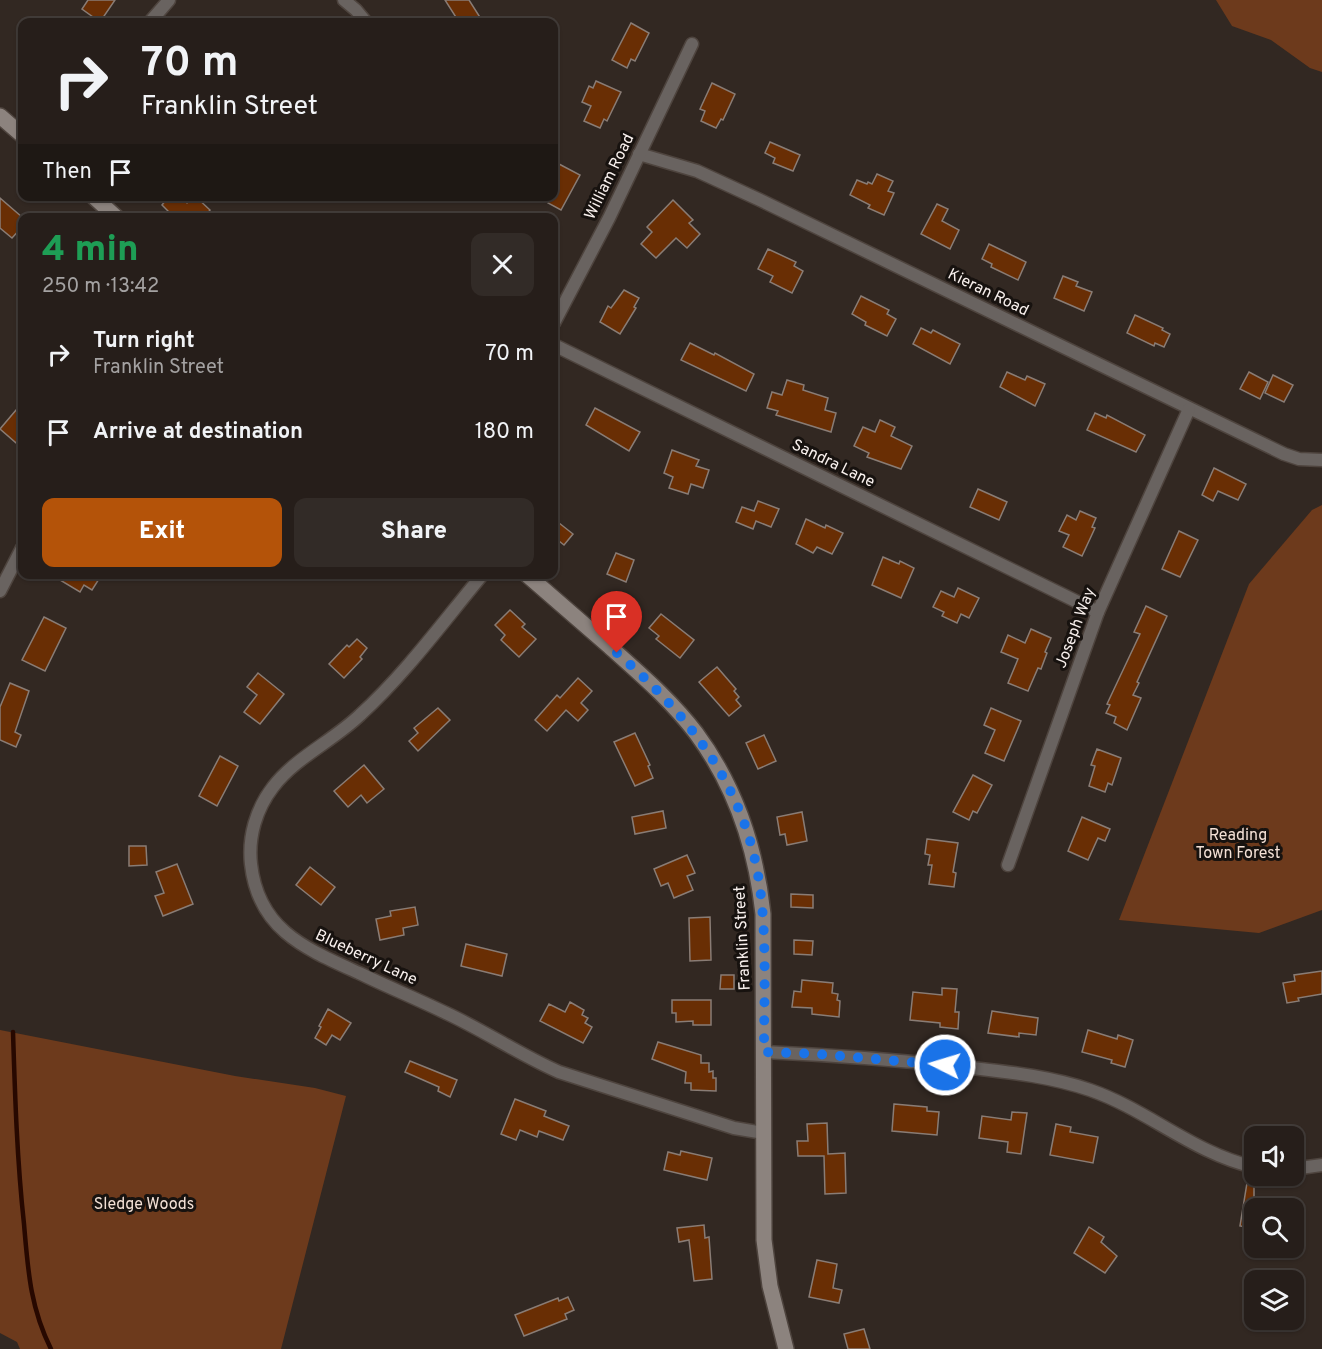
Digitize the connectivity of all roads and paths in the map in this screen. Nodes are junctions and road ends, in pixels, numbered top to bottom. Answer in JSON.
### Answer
{"nodes":[{"id":1,"x":169,"y":0,"type":"edge"},
{"id":2,"x":344,"y":0,"type":"edge"},
{"id":3,"x":153,"y":18,"type":"edge"},
{"id":4,"x":363,"y":18,"type":"edge"},
{"id":5,"x":692,"y":44,"type":"dead end"},
{"id":6,"x":0,"y":116,"type":"edge"},
{"id":7,"x":18,"y":132,"type":"edge"},
{"id":8,"x":639,"y":153,"type":"junction"},
{"id":9,"x":98,"y":201,"type":"edge"},
{"id":10,"x":112,"y":213,"type":"edge"},
{"id":11,"x":558,"y":315,"type":"edge"},
{"id":12,"x":558,"y":347,"type":"edge"},
{"id":13,"x":1189,"y":409,"type":"junction"},
{"id":14,"x":1322,"y":460,"type":"edge"},
{"id":15,"x":18,"y":556,"type":"edge"},
{"id":16,"x":479,"y":579,"type":"edge"},
{"id":17,"x":532,"y":579,"type":"edge"},
{"id":18,"x":0,"y":591,"type":"edge"},
{"id":19,"x":1098,"y":612,"type":"junction"},
{"id":20,"x":1008,"y":865,"type":"dead end"},
{"id":21,"x":764,"y":1052,"type":"junction"},
{"id":22,"x":764,"y":1133,"type":"junction"},
{"id":23,"x":1244,"y":1164,"type":"edge"},
{"id":24,"x":1322,"y":1165,"type":"edge"},
{"id":25,"x":1304,"y":1167,"type":"edge"},
{"id":26,"x":786,"y":1349,"type":"edge"}],
"edges":[{"from":1,"to":3,"type":"street"},
{"from":2,"to":4,"type":"street"},
{"from":5,"to":8,"type":"street","name":"William Road"},
{"from":6,"to":7,"type":"main road"},
{"from":8,"to":11,"type":"street","name":"William Road"},
{"from":8,"to":13,"type":"street","name":"Kieran Road"},
{"from":9,"to":10,"type":"main road"},
{"from":12,"to":19,"type":"street","name":"Sandra Lane"},
{"from":13,"to":14,"type":"street","name":"Kieran Road"},
{"from":13,"to":19,"type":"street","name":"Joseph Way"},
{"from":15,"to":18,"type":"street"},
{"from":16,"to":22,"type":"street","name":"Blueberry Lane"},
{"from":17,"to":21,"type":"main road","name":"Franklin Street"},
{"from":19,"to":20,"type":"street","name":"Joseph Way"},
{"from":21,"to":22,"type":"main road","name":"Franklin Street"},
{"from":21,"to":23,"type":"street"},
{"from":22,"to":26,"type":"main road","name":"Franklin Street"},
{"from":24,"to":25,"type":"street"}]}
